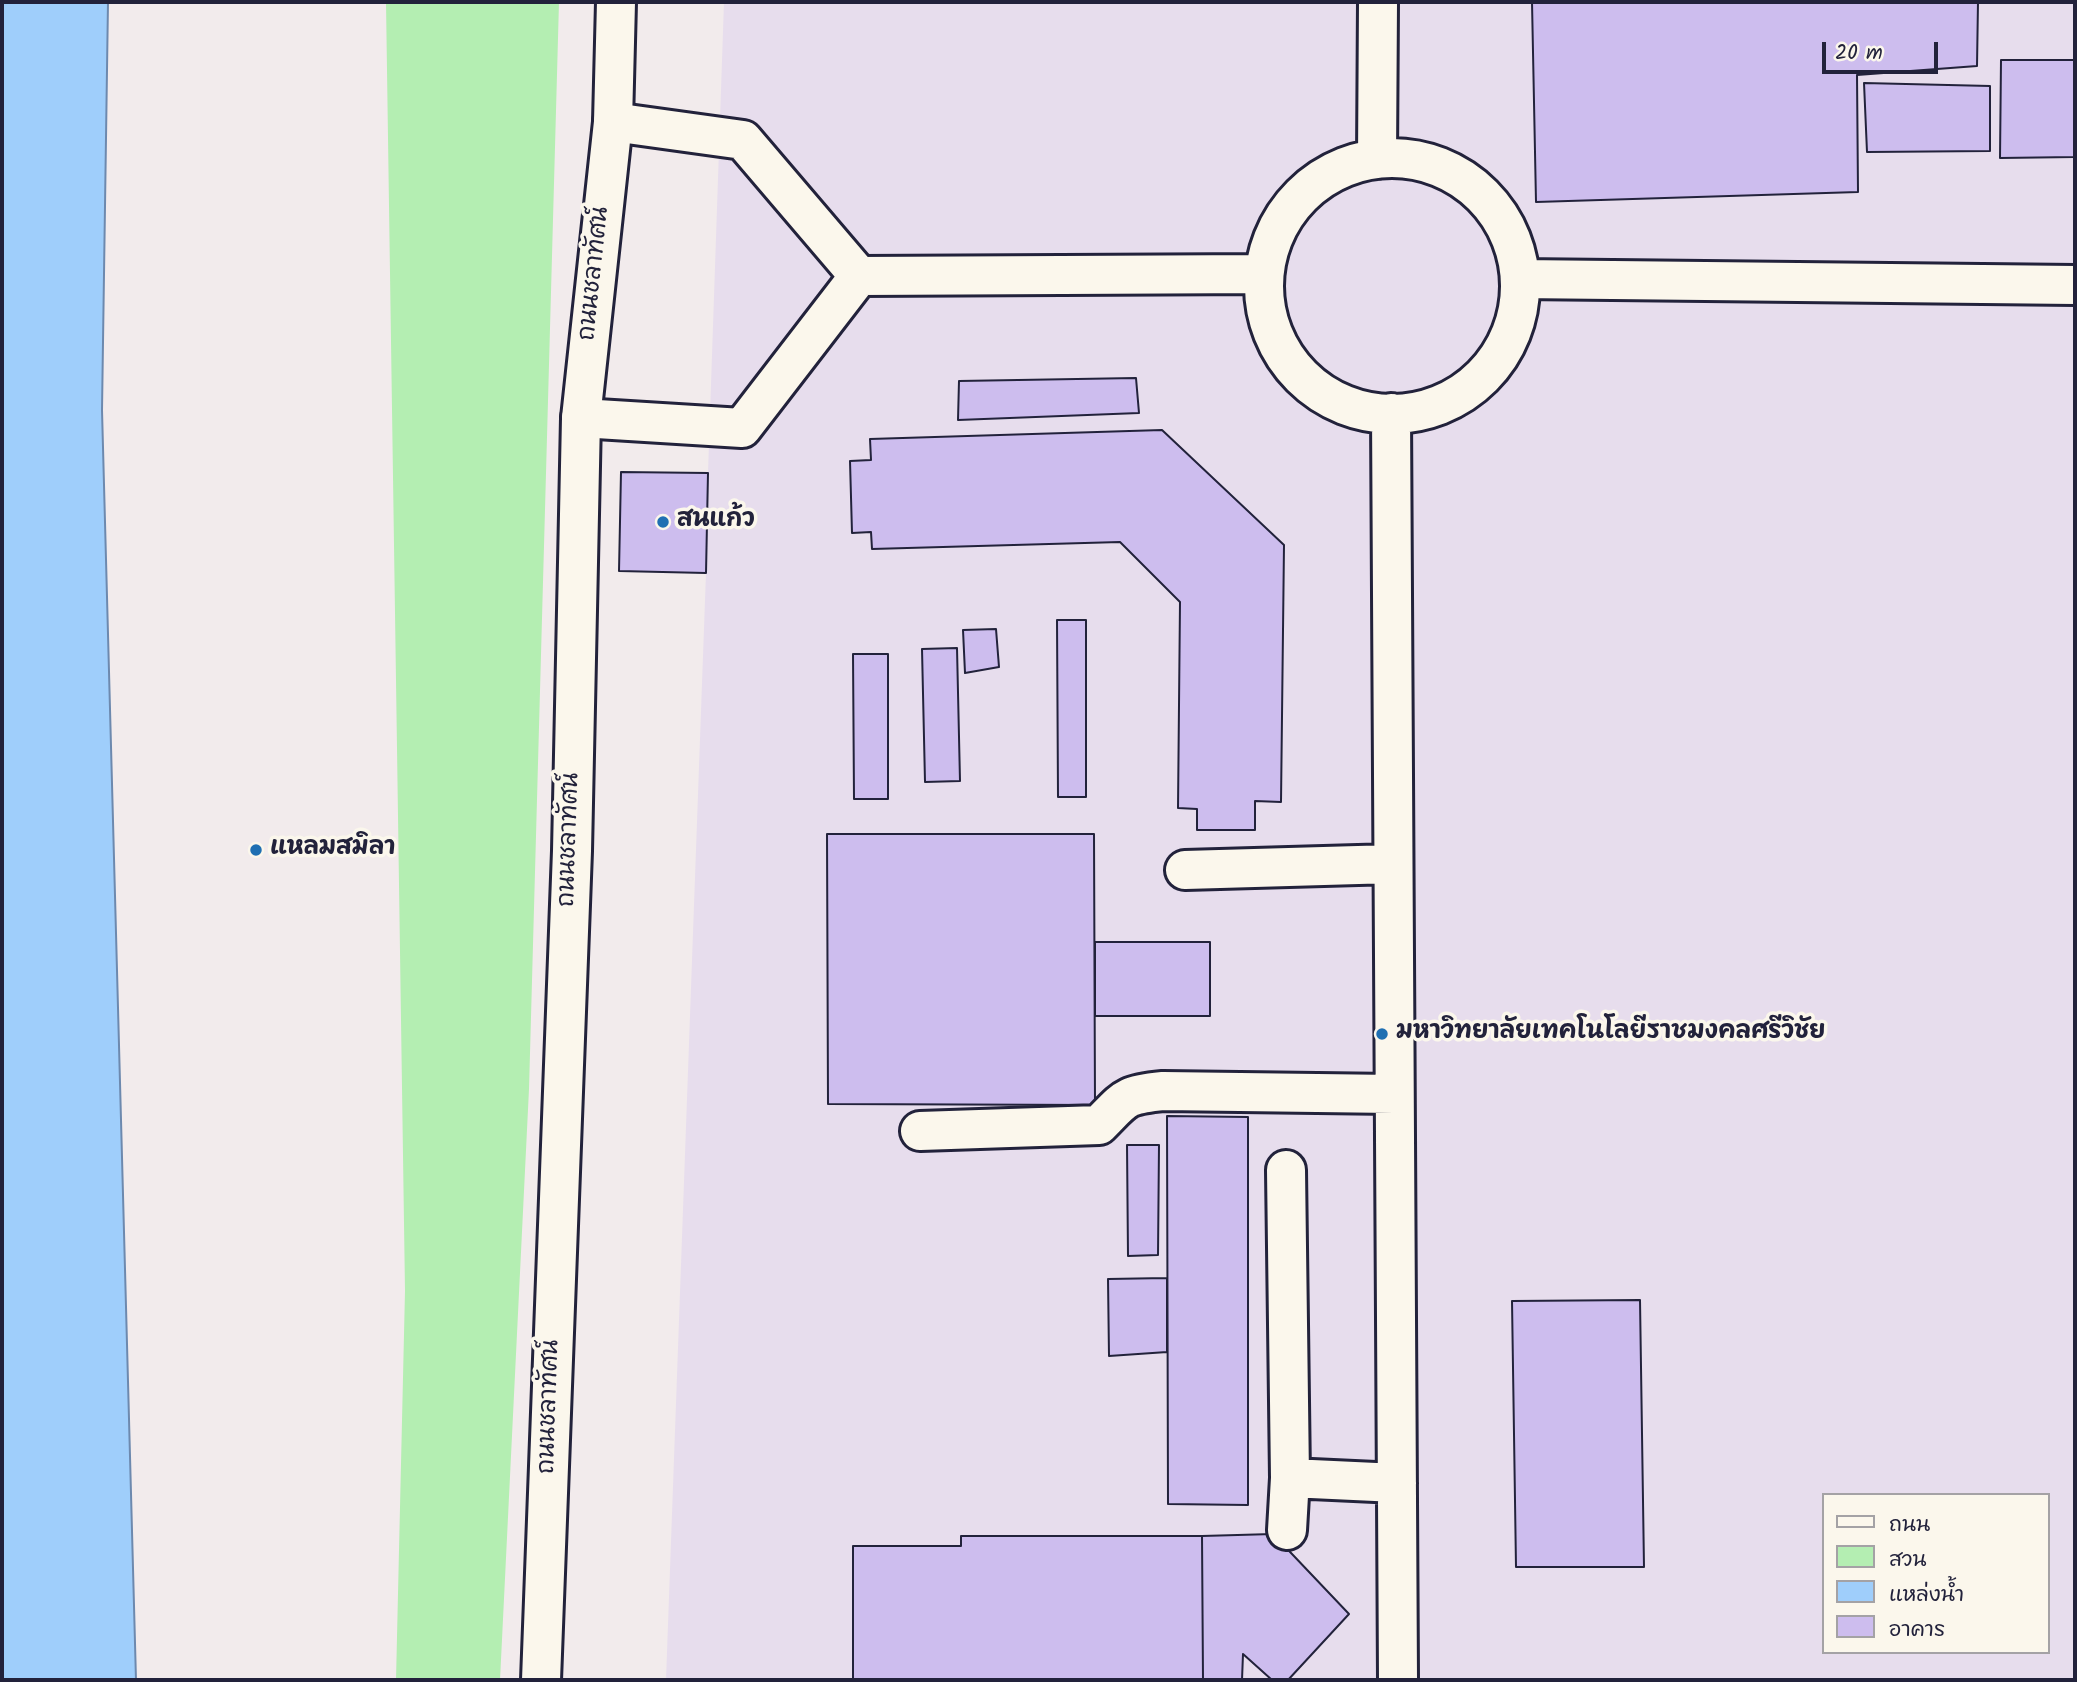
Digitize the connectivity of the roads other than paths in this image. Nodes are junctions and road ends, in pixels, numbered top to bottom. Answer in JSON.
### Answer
{"nodes":[{"id":1,"x":615,"y":2,"type":"edge"},
{"id":2,"x":1378,"y":2,"type":"edge"},
{"id":3,"x":613,"y":122,"type":"junction"},
{"id":4,"x":1377,"y":159,"type":"junction"},
{"id":5,"x":1264,"y":274,"type":"junction"},
{"id":6,"x":859,"y":276,"type":"junction"},
{"id":7,"x":1520,"y":279,"type":"junction"},
{"id":8,"x":2075,"y":285,"type":"edge"},
{"id":9,"x":1391,"y":413,"type":"junction"},
{"id":10,"x":581,"y":418,"type":"junction"},
{"id":11,"x":1393,"y":863,"type":"junction"},
{"id":12,"x":1185,"y":870,"type":"dead end"},
{"id":13,"x":1394,"y":1094,"type":"junction"},
{"id":14,"x":920,"y":1131,"type":"dead end"},
{"id":15,"x":1286,"y":1170,"type":"dead end"},
{"id":16,"x":1290,"y":1478,"type":"junction"},
{"id":17,"x":1397,"y":1483,"type":"junction"},
{"id":18,"x":1287,"y":1530,"type":"dead end"},
{"id":19,"x":541,"y":1680,"type":"edge"},
{"id":20,"x":1398,"y":1680,"type":"edge"}],
"edges":[{"from":1,"to":3,"type":"main road","name":"ถนนชลาทัศน์"},
{"from":2,"to":4,"type":"main road"},
{"from":3,"to":6,"type":"main road"},
{"from":3,"to":10,"type":"main road","name":"ถนนชลาทัศน์"},
{"from":4,"to":5,"type":"main road"},
{"from":4,"to":7,"type":"main road"},
{"from":5,"to":6,"type":"main road"},
{"from":5,"to":9,"type":"main road"},
{"from":6,"to":10,"type":"main road"},
{"from":7,"to":8,"type":"main road"},
{"from":7,"to":9,"type":"main road"},
{"from":9,"to":11,"type":"main road"},
{"from":10,"to":19,"type":"main road","name":"ถนนชลาทัศน์"},
{"from":11,"to":12,"type":"main road"},
{"from":11,"to":13,"type":"main road"},
{"from":13,"to":14,"type":"main road"},
{"from":13,"to":17,"type":"main road"},
{"from":15,"to":16,"type":"main road"},
{"from":16,"to":17,"type":"main road"},
{"from":16,"to":18,"type":"main road"},
{"from":17,"to":20,"type":"main road"}]}
